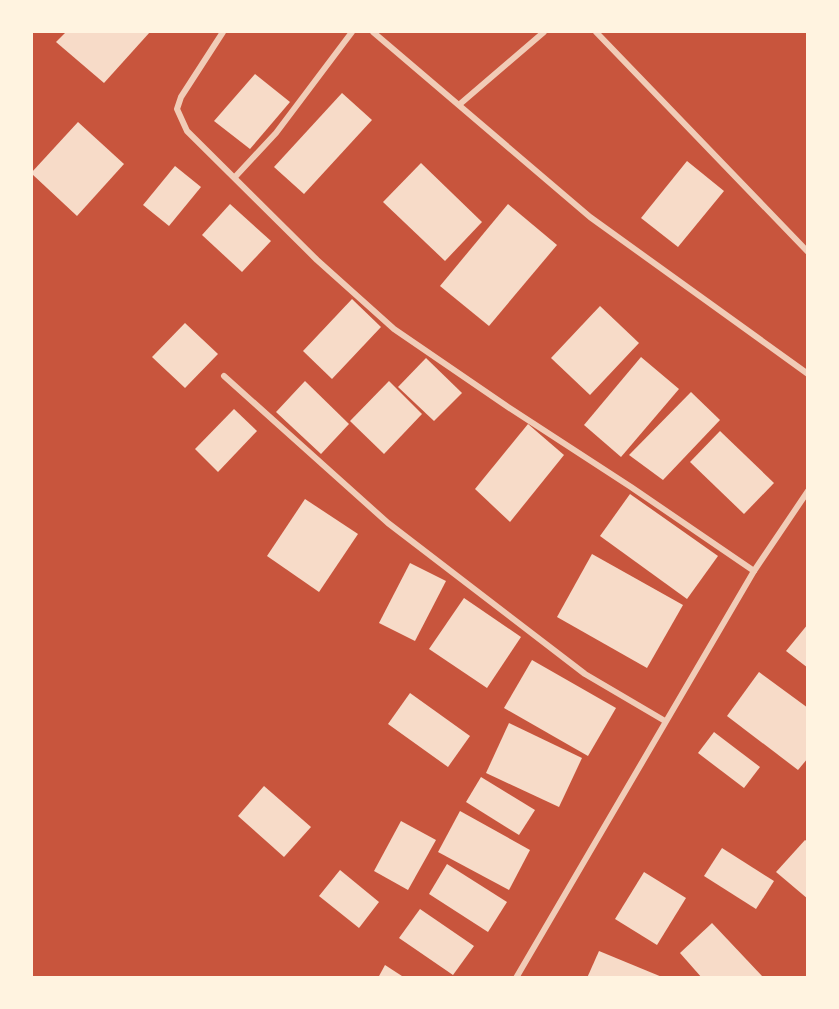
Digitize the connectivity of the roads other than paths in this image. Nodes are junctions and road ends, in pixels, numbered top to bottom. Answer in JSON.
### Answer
{"nodes":[{"id":1,"x":223,"y":32,"type":"edge"},
{"id":2,"x":352,"y":32,"type":"edge"},
{"id":3,"x":373,"y":32,"type":"edge"},
{"id":4,"x":544,"y":32,"type":"edge"},
{"id":5,"x":597,"y":32,"type":"edge"},
{"id":6,"x":460,"y":104,"type":"junction"},
{"id":7,"x":235,"y":177,"type":"junction"},
{"id":8,"x":807,"y":252,"type":"edge"},
{"id":9,"x":807,"y":374,"type":"edge"},
{"id":10,"x":224,"y":376,"type":"dead end"},
{"id":11,"x":807,"y":491,"type":"edge"},
{"id":12,"x":753,"y":571,"type":"junction"},
{"id":13,"x":665,"y":721,"type":"junction"},
{"id":14,"x":516,"y":978,"type":"edge"}],
"edges":[{"from":1,"to":7,"type":"street"},
{"from":2,"to":7,"type":"street"},
{"from":3,"to":6,"type":"street"},
{"from":4,"to":6,"type":"street"},
{"from":5,"to":8,"type":"street"},
{"from":6,"to":9,"type":"street"},
{"from":7,"to":12,"type":"street"},
{"from":10,"to":13,"type":"street"},
{"from":11,"to":12,"type":"street"},
{"from":12,"to":13,"type":"street"},
{"from":13,"to":14,"type":"street"}]}
